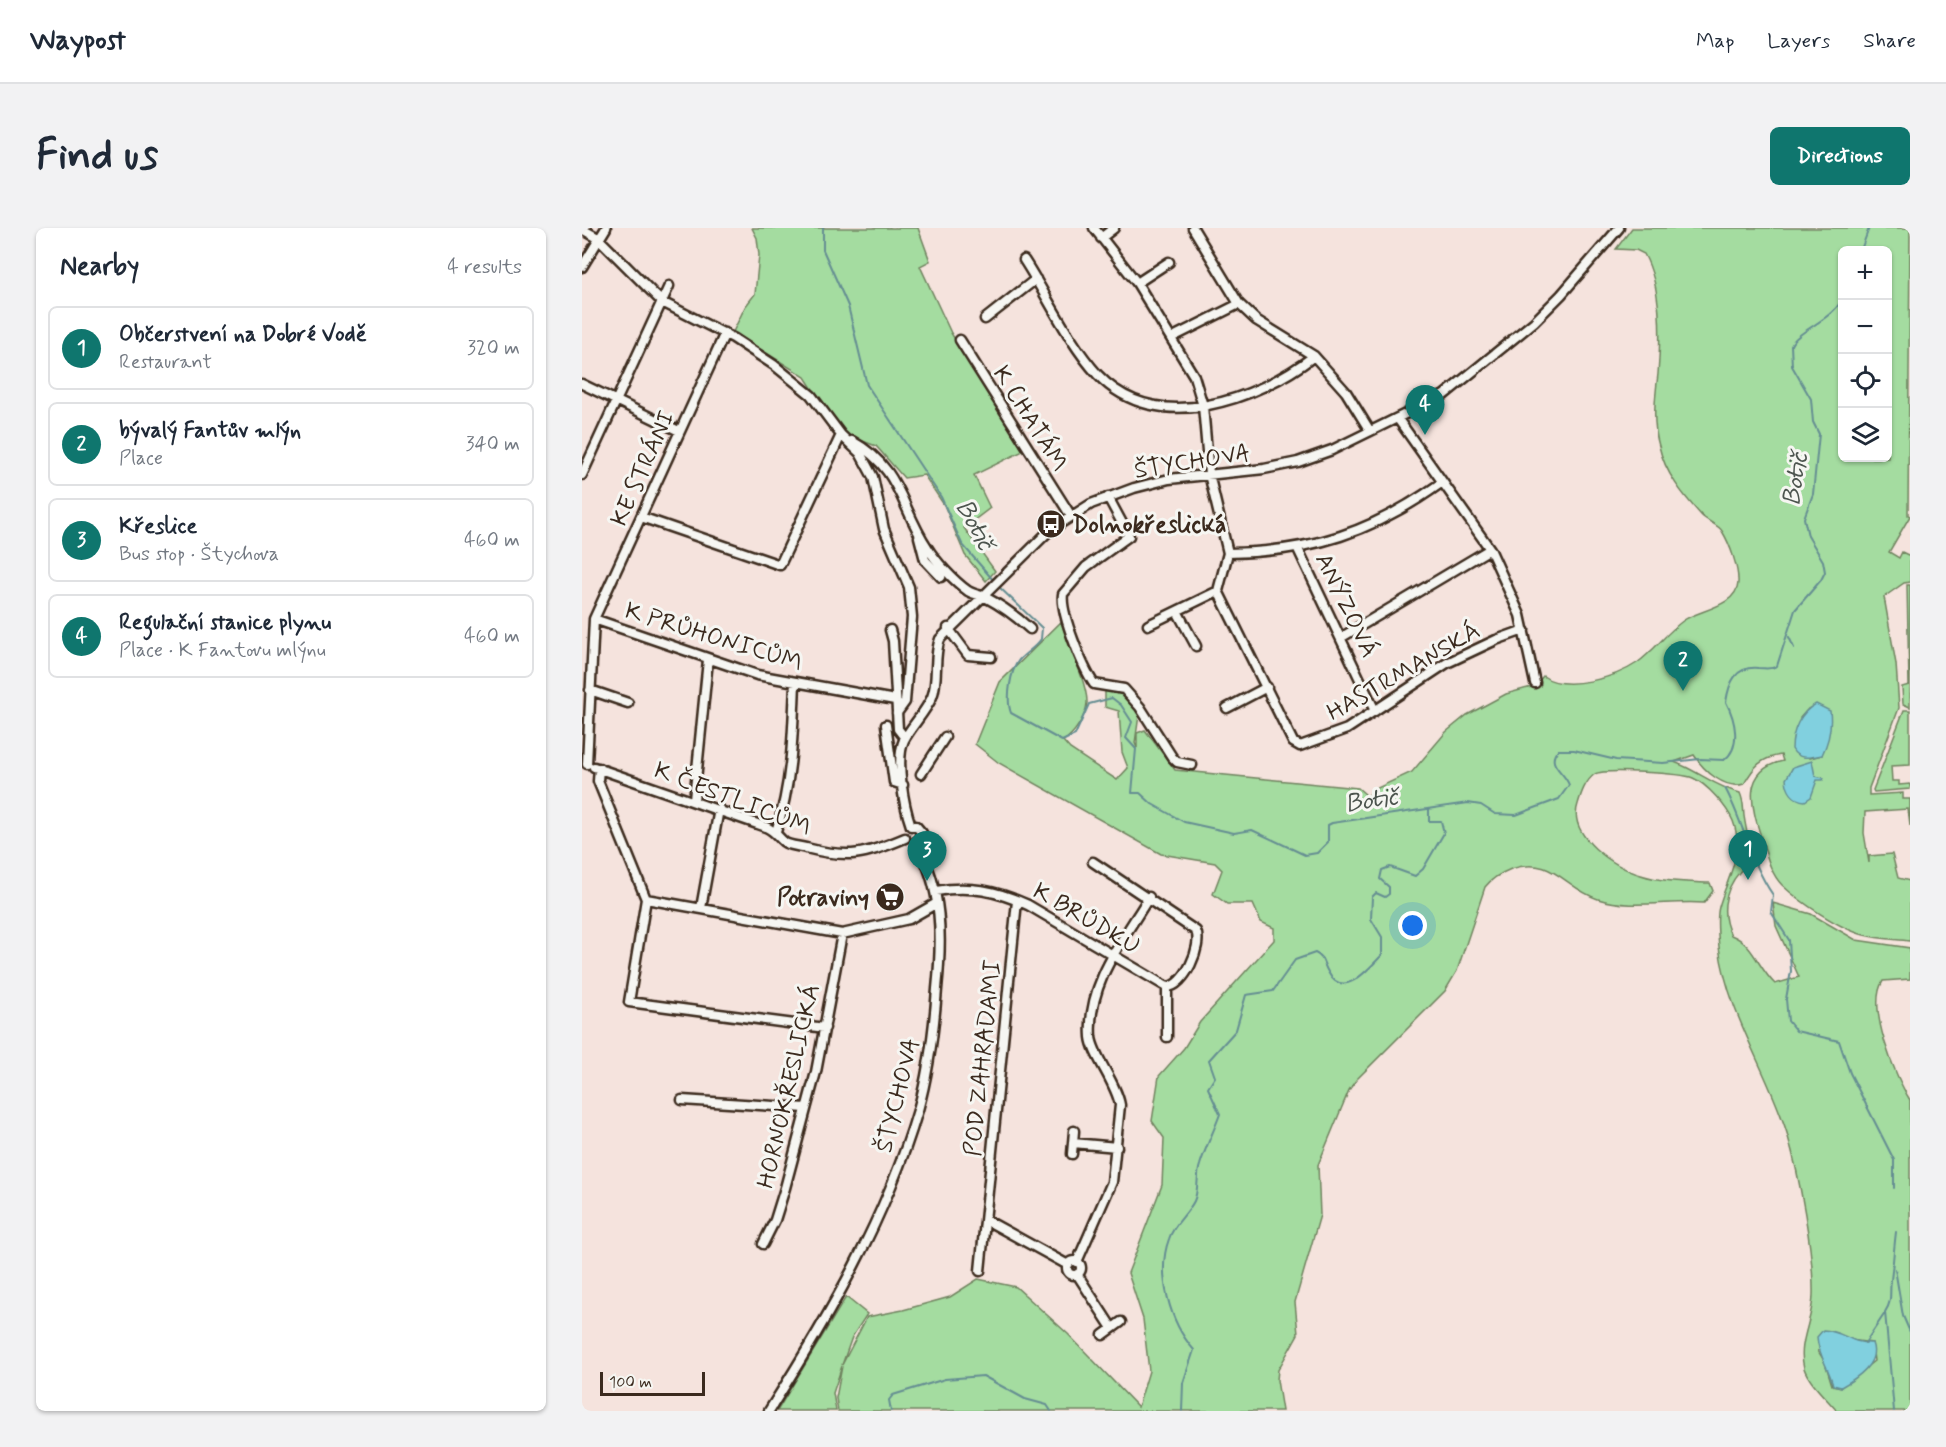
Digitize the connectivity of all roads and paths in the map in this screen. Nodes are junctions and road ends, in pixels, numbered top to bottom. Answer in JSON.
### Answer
{"nodes":[{"id":1,"x":606,"y":228,"type":"edge"},
{"id":2,"x":1094,"y":228,"type":"edge"},
{"id":3,"x":1114,"y":228,"type":"edge"},
{"id":4,"x":1193,"y":228,"type":"edge"},
{"id":5,"x":1618,"y":228,"type":"edge"},
{"id":6,"x":582,"y":229,"type":"edge"},
{"id":7,"x":598,"y":238,"type":"junction"},
{"id":8,"x":1101,"y":238,"type":"junction"},
{"id":9,"x":1024,"y":260,"type":"dead end"},
{"id":10,"x":1168,"y":262,"type":"dead end"},
{"id":11,"x":582,"y":267,"type":"edge"},
{"id":12,"x":1036,"y":279,"type":"junction"},
{"id":13,"x":1137,"y":283,"type":"junction"},
{"id":14,"x":669,"y":286,"type":"dead end"},
{"id":15,"x":662,"y":302,"type":"junction"},
{"id":16,"x":1239,"y":304,"type":"junction"},
{"id":17,"x":985,"y":319,"type":"dead end"},
{"id":18,"x":725,"y":333,"type":"junction"},
{"id":19,"x":1173,"y":337,"type":"junction"},
{"id":20,"x":960,"y":340,"type":"dead end"},
{"id":21,"x":1314,"y":356,"type":"junction"},
{"id":22,"x":582,"y":384,"type":"edge"},
{"id":23,"x":615,"y":401,"type":"junction"},
{"id":24,"x":1203,"y":406,"type":"junction"},
{"id":25,"x":1398,"y":419,"type":"junction"},
{"id":26,"x":1370,"y":430,"type":"junction"},
{"id":27,"x":679,"y":431,"type":"junction"},
{"id":28,"x":841,"y":435,"type":"junction"},
{"id":29,"x":1209,"y":474,"type":"junction"},
{"id":30,"x":582,"y":475,"type":"edge"},
{"id":31,"x":1441,"y":483,"type":"junction"},
{"id":32,"x":1108,"y":497,"type":"junction"},
{"id":33,"x":1071,"y":516,"type":"junction"},
{"id":34,"x":641,"y":517,"type":"junction"},
{"id":35,"x":919,"y":530,"type":"junction"},
{"id":36,"x":1298,"y":549,"type":"junction"},
{"id":37,"x":1490,"y":549,"type":"junction"},
{"id":38,"x":1228,"y":553,"type":"junction"},
{"id":39,"x":941,"y":577,"type":"dead end"},
{"id":40,"x":1218,"y":591,"type":"junction"},
{"id":41,"x":983,"y":593,"type":"junction"},
{"id":42,"x":1177,"y":611,"type":"junction"},
{"id":43,"x":594,"y":619,"type":"junction"},
{"id":44,"x":1148,"y":626,"type":"dead end"},
{"id":45,"x":948,"y":628,"type":"junction"},
{"id":46,"x":1030,"y":628,"type":"dead end"},
{"id":47,"x":890,"y":630,"type":"dead end"},
{"id":48,"x":1524,"y":630,"type":"junction"},
{"id":49,"x":1342,"y":637,"type":"junction"},
{"id":50,"x":1196,"y":646,"type":"dead end"},
{"id":51,"x":991,"y":657,"type":"dead end"},
{"id":52,"x":708,"y":660,"type":"junction"},
{"id":53,"x":795,"y":682,"type":"junction"},
{"id":54,"x":1536,"y":683,"type":"dead end"},
{"id":55,"x":1267,"y":687,"type":"junction"},
{"id":56,"x":590,"y":690,"type":"junction"},
{"id":57,"x":895,"y":700,"type":"junction"},
{"id":58,"x":628,"y":703,"type":"dead end"},
{"id":59,"x":1227,"y":708,"type":"dead end"},
{"id":60,"x":1376,"y":711,"type":"junction"},
{"id":61,"x":897,"y":713,"type":"junction"},
{"id":62,"x":886,"y":725,"type":"dead end"},
{"id":63,"x":945,"y":737,"type":"dead end"},
{"id":64,"x":905,"y":738,"type":"junction"},
{"id":65,"x":584,"y":763,"type":"edge"},
{"id":66,"x":1192,"y":765,"type":"dead end"},
{"id":67,"x":599,"y":768,"type":"junction"},
{"id":68,"x":921,"y":774,"type":"dead end"},
{"id":69,"x":903,"y":785,"type":"junction"},
{"id":70,"x":694,"y":800,"type":"junction"},
{"id":71,"x":719,"y":809,"type":"junction"},
{"id":72,"x":911,"y":826,"type":"junction"},
{"id":73,"x":776,"y":832,"type":"junction"},
{"id":74,"x":905,"y":838,"type":"junction"},
{"id":75,"x":916,"y":843,"type":"junction"},
{"id":76,"x":1093,"y":862,"type":"dead end"},
{"id":77,"x":936,"y":891,"type":"junction"},
{"id":78,"x":1149,"y":897,"type":"junction"},
{"id":79,"x":646,"y":899,"type":"junction"},
{"id":80,"x":1017,"y":901,"type":"junction"},
{"id":81,"x":937,"y":903,"type":"junction"},
{"id":82,"x":701,"y":908,"type":"junction"},
{"id":83,"x":842,"y":934,"type":"junction"},
{"id":84,"x":1113,"y":955,"type":"junction"},
{"id":85,"x":1167,"y":987,"type":"junction"},
{"id":86,"x":825,"y":1028,"type":"junction"},
{"id":87,"x":1167,"y":1037,"type":"dead end"},
{"id":88,"x":682,"y":1100,"type":"dead end"},
{"id":89,"x":806,"y":1108,"type":"junction"},
{"id":90,"x":1074,"y":1131,"type":"dead end"},
{"id":91,"x":1073,"y":1143,"type":"junction"},
{"id":92,"x":1117,"y":1147,"type":"junction"},
{"id":93,"x":1072,"y":1154,"type":"dead end"},
{"id":94,"x":986,"y":1220,"type":"junction"},
{"id":95,"x":763,"y":1244,"type":"dead end"},
{"id":96,"x":1077,"y":1262,"type":"junction"},
{"id":97,"x":1068,"y":1265,"type":"junction"},
{"id":98,"x":980,"y":1271,"type":"dead end"},
{"id":99,"x":1077,"y":1274,"type":"junction"},
{"id":100,"x":1121,"y":1322,"type":"dead end"},
{"id":101,"x":1112,"y":1328,"type":"junction"},
{"id":102,"x":1103,"y":1335,"type":"dead end"},
{"id":103,"x":769,"y":1411,"type":"edge"}],
"edges":[{"from":1,"to":7,"type":"street"},
{"from":2,"to":8,"type":"street"},
{"from":3,"to":8,"type":"street"},
{"from":4,"to":16,"type":"street"},
{"from":5,"to":25,"type":"street","name":"ŠTYCHOVA"},
{"from":6,"to":7,"type":"street"},
{"from":7,"to":11,"type":"street"},
{"from":7,"to":15,"type":"street"},
{"from":8,"to":13,"type":"street"},
{"from":9,"to":12,"type":"street"},
{"from":10,"to":13,"type":"street"},
{"from":12,"to":17,"type":"street"},
{"from":12,"to":24,"type":"street"},
{"from":13,"to":19,"type":"street"},
{"from":14,"to":15,"type":"street"},
{"from":15,"to":18,"type":"street"},
{"from":15,"to":23,"type":"street"},
{"from":16,"to":19,"type":"street"},
{"from":16,"to":21,"type":"street"},
{"from":18,"to":27,"type":"street","name":"KE STRÁNI"},
{"from":18,"to":28,"type":"street"},
{"from":19,"to":24,"type":"street"},
{"from":20,"to":33,"type":"street","name":"K CHATÁM"},
{"from":21,"to":24,"type":"street"},
{"from":21,"to":26,"type":"street"},
{"from":22,"to":23,"type":"street"},
{"from":23,"to":27,"type":"street"},
{"from":23,"to":30,"type":"street"},
{"from":24,"to":29,"type":"street"},
{"from":25,"to":26,"type":"street","name":"ŠTYCHOVA"},
{"from":25,"to":31,"type":"street"},
{"from":26,"to":29,"type":"street","name":"ŠTYCHOVA"},
{"from":27,"to":34,"type":"street","name":"KE STRÁNI"},
{"from":28,"to":34,"type":"street"},
{"from":28,"to":35,"type":"street"},
{"from":28,"to":61,"type":"street"},
{"from":29,"to":32,"type":"street","name":"ŠTYCHOVA"},
{"from":29,"to":38,"type":"street"},
{"from":31,"to":36,"type":"street"},
{"from":31,"to":37,"type":"street"},
{"from":32,"to":33,"type":"street","name":"ŠTYCHOVA"},
{"from":32,"to":66,"type":"street"},
{"from":33,"to":41,"type":"street","name":"ŠTYCHOVA"},
{"from":34,"to":43,"type":"street","name":"KE STRÁNI"},
{"from":35,"to":39,"type":"street"},
{"from":35,"to":41,"type":"street"},
{"from":36,"to":38,"type":"street"},
{"from":36,"to":49,"type":"street","name":"ANÝZOVÁ"},
{"from":37,"to":48,"type":"street"},
{"from":37,"to":49,"type":"street"},
{"from":38,"to":40,"type":"street"},
{"from":40,"to":42,"type":"street"},
{"from":40,"to":55,"type":"street"},
{"from":41,"to":45,"type":"street","name":"ŠTYCHOVA"},
{"from":41,"to":46,"type":"street"},
{"from":42,"to":44,"type":"street"},
{"from":42,"to":50,"type":"street"},
{"from":43,"to":52,"type":"street","name":"K PRŮHONICŮM"},
{"from":43,"to":56,"type":"street"},
{"from":45,"to":51,"type":"street"},
{"from":45,"to":64,"type":"street","name":"ŠTYCHOVA"},
{"from":47,"to":57,"type":"street"},
{"from":48,"to":54,"type":"street"},
{"from":48,"to":60,"type":"street","name":"HASTRMANSKÁ"},
{"from":49,"to":60,"type":"street","name":"ANÝZOVÁ"},
{"from":52,"to":53,"type":"street","name":"K PRŮHONICŮM"},
{"from":52,"to":70,"type":"street"},
{"from":53,"to":57,"type":"street","name":"K PRŮHONICŮM"},
{"from":53,"to":73,"type":"street"},
{"from":55,"to":59,"type":"street"},
{"from":55,"to":60,"type":"street","name":"HASTRMANSKÁ"},
{"from":56,"to":58,"type":"street"},
{"from":56,"to":65,"type":"street"},
{"from":57,"to":61,"type":"street"},
{"from":61,"to":64,"type":"street"},
{"from":62,"to":69,"type":"street"},
{"from":63,"to":68,"type":"street"},
{"from":64,"to":69,"type":"street","name":"ŠTYCHOVA"},
{"from":65,"to":67,"type":"street","name":"K ČESTLICŮM"},
{"from":67,"to":70,"type":"street","name":"K ČESTLICŮM"},
{"from":67,"to":79,"type":"street"},
{"from":69,"to":72,"type":"street","name":"ŠTYCHOVA"},
{"from":70,"to":71,"type":"street","name":"K ČESTLICŮM"},
{"from":71,"to":73,"type":"street","name":"K ČESTLICŮM"},
{"from":71,"to":82,"type":"street"},
{"from":72,"to":74,"type":"street"},
{"from":72,"to":75,"type":"street","name":"ŠTYCHOVA"},
{"from":73,"to":74,"type":"street","name":"K ČESTLICŮM"},
{"from":74,"to":75,"type":"street"},
{"from":75,"to":77,"type":"street","name":"ŠTYCHOVA"},
{"from":76,"to":78,"type":"street"},
{"from":77,"to":80,"type":"street","name":"K BRŮDKU"},
{"from":77,"to":81,"type":"street","name":"ŠTYCHOVA"},
{"from":78,"to":84,"type":"street"},
{"from":78,"to":85,"type":"street"},
{"from":79,"to":82,"type":"street"},
{"from":79,"to":86,"type":"street"},
{"from":80,"to":84,"type":"street","name":"K BRŮDKU"},
{"from":80,"to":94,"type":"street","name":"POD ZAHRADAMI"},
{"from":81,"to":83,"type":"street"},
{"from":81,"to":103,"type":"street","name":"ŠTYCHOVA"},
{"from":82,"to":83,"type":"street"},
{"from":83,"to":86,"type":"street","name":"HORNOKŘESLICKÁ"},
{"from":84,"to":85,"type":"street","name":"K BRŮDKU"},
{"from":84,"to":92,"type":"street"},
{"from":85,"to":87,"type":"street"},
{"from":86,"to":89,"type":"street","name":"HORNOKŘESLICKÁ"},
{"from":88,"to":89,"type":"street"},
{"from":89,"to":95,"type":"street","name":"HORNOKŘESLICKÁ"},
{"from":90,"to":91,"type":"street"},
{"from":91,"to":92,"type":"street"},
{"from":91,"to":93,"type":"street"},
{"from":92,"to":96,"type":"street"},
{"from":94,"to":97,"type":"street"},
{"from":94,"to":98,"type":"street","name":"POD ZAHRADAMI"},
{"from":96,"to":97,"type":"street"},
{"from":96,"to":99,"type":"street"},
{"from":97,"to":99,"type":"street"},
{"from":99,"to":101,"type":"street"},
{"from":100,"to":101,"type":"street"},
{"from":101,"to":102,"type":"street"}]}
